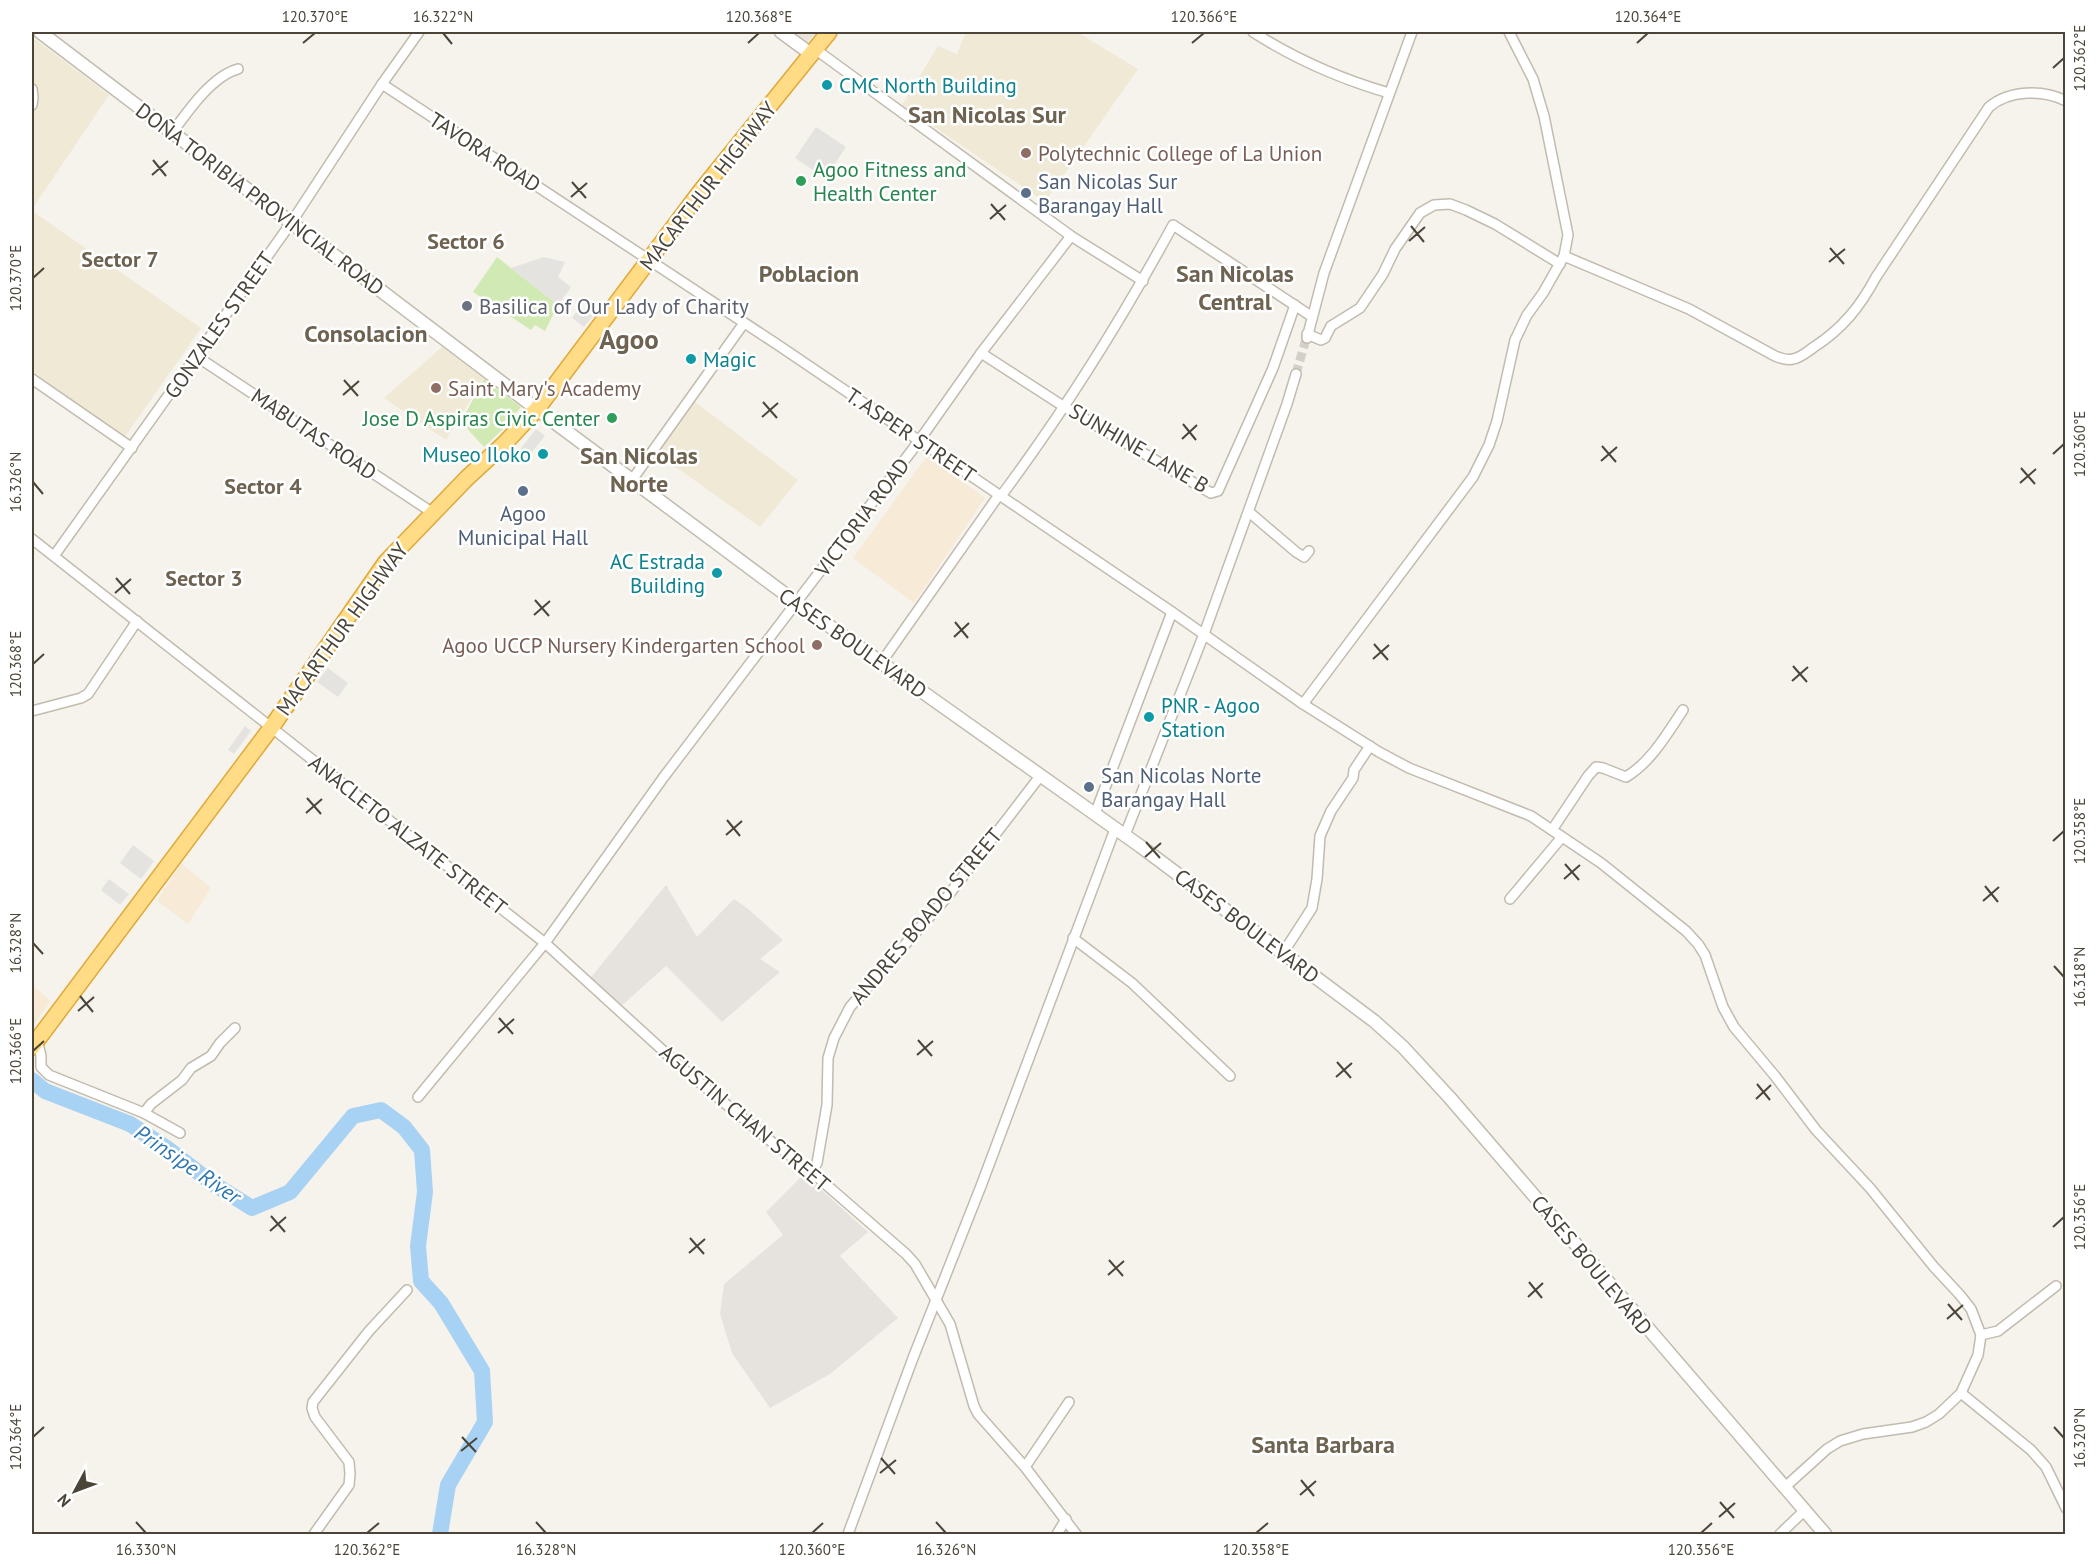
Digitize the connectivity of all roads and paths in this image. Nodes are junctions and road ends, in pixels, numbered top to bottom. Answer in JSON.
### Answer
{"nodes":[{"id":1,"x":40,"y":32,"type":"edge"},
{"id":2,"x":419,"y":32,"type":"edge"},
{"id":3,"x":782,"y":32,"type":"edge"},
{"id":4,"x":829,"y":32,"type":"edge"},
{"id":5,"x":1412,"y":32,"type":"edge"},
{"id":6,"x":1509,"y":32,"type":"edge"},
{"id":7,"x":1259,"y":33,"type":"edge"},
{"id":8,"x":813,"y":51,"type":"junction"},
{"id":9,"x":238,"y":69,"type":"dead end"},
{"id":10,"x":382,"y":84,"type":"junction"},
{"id":11,"x":32,"y":89,"type":"edge"},
{"id":12,"x":1389,"y":93,"type":"junction"},
{"id":13,"x":2066,"y":101,"type":"edge"},
{"id":14,"x":32,"y":105,"type":"edge"},
{"id":15,"x":172,"y":133,"type":"junction"},
{"id":16,"x":291,"y":223,"type":"junction"},
{"id":17,"x":1071,"y":236,"type":"junction"},
{"id":18,"x":649,"y":260,"type":"junction"},
{"id":19,"x":1562,"y":260,"type":"junction"},
{"id":20,"x":1143,"y":280,"type":"junction"},
{"id":21,"x":1295,"y":304,"type":"junction"},
{"id":22,"x":1311,"y":316,"type":"junction"},
{"id":23,"x":744,"y":323,"type":"junction"},
{"id":24,"x":981,"y":353,"type":"junction"},
{"id":25,"x":196,"y":356,"type":"junction"},
{"id":26,"x":1296,"y":374,"type":"tunnel mouth"},
{"id":27,"x":32,"y":379,"type":"edge"},
{"id":28,"x":1063,"y":406,"type":"junction"},
{"id":29,"x":537,"y":409,"type":"junction"},
{"id":30,"x":919,"y":441,"type":"junction"},
{"id":31,"x":132,"y":448,"type":"junction"},
{"id":32,"x":632,"y":480,"type":"junction"},
{"id":33,"x":1000,"y":496,"type":"junction"},
{"id":34,"x":1249,"y":512,"type":"junction"},
{"id":35,"x":433,"y":513,"type":"junction"},
{"id":36,"x":32,"y":539,"type":"edge"},
{"id":37,"x":1309,"y":551,"type":"dead end"},
{"id":38,"x":54,"y":556,"type":"junction"},
{"id":39,"x":797,"y":603,"type":"junction"},
{"id":40,"x":1172,"y":612,"type":"junction"},
{"id":41,"x":137,"y":621,"type":"junction"},
{"id":42,"x":1204,"y":634,"type":"junction"},
{"id":43,"x":881,"y":663,"type":"junction"},
{"id":44,"x":1303,"y":704,"type":"junction"},
{"id":45,"x":32,"y":711,"type":"edge"},
{"id":46,"x":1683,"y":711,"type":"dead end"},
{"id":47,"x":270,"y":728,"type":"junction"},
{"id":48,"x":1370,"y":746,"type":"junction"},
{"id":49,"x":1041,"y":775,"type":"junction"},
{"id":50,"x":1095,"y":814,"type":"junction"},
{"id":51,"x":1552,"y":830,"type":"junction"},
{"id":52,"x":1120,"y":832,"type":"junction"},
{"id":53,"x":1562,"y":837,"type":"junction"},
{"id":54,"x":1510,"y":899,"type":"dead end"},
{"id":55,"x":1073,"y":938,"type":"junction"},
{"id":56,"x":546,"y":943,"type":"junction"},
{"id":57,"x":1283,"y":953,"type":"junction"},
{"id":58,"x":235,"y":1029,"type":"dead end"},
{"id":59,"x":34,"y":1043,"type":"edge"},
{"id":60,"x":1230,"y":1076,"type":"dead end"},
{"id":61,"x":418,"y":1097,"type":"dead end"},
{"id":62,"x":144,"y":1113,"type":"junction"},
{"id":63,"x":180,"y":1133,"type":"dead end"},
{"id":64,"x":812,"y":1172,"type":"junction"},
{"id":65,"x":2056,"y":1286,"type":"dead end"},
{"id":66,"x":407,"y":1290,"type":"dead end"},
{"id":67,"x":935,"y":1299,"type":"junction"},
{"id":68,"x":1981,"y":1335,"type":"junction"},
{"id":69,"x":1961,"y":1393,"type":"junction"},
{"id":70,"x":1069,"y":1402,"type":"dead end"},
{"id":71,"x":1026,"y":1467,"type":"junction"},
{"id":72,"x":1785,"y":1487,"type":"junction"},
{"id":73,"x":2066,"y":1508,"type":"edge"},
{"id":74,"x":1805,"y":1510,"type":"junction"},
{"id":75,"x":1066,"y":1519,"type":"junction"},
{"id":76,"x":314,"y":1534,"type":"edge"},
{"id":77,"x":848,"y":1534,"type":"edge"},
{"id":78,"x":1057,"y":1534,"type":"edge"},
{"id":79,"x":1076,"y":1534,"type":"edge"},
{"id":80,"x":1780,"y":1534,"type":"edge"},
{"id":81,"x":1825,"y":1534,"type":"edge"}],
"edges":[{"from":1,"to":15,"type":"street","name":"DOÑA TORIBIA PROVINCIAL ROAD"},
{"from":2,"to":10,"type":"street","name":"GONZALES STREET"},
{"from":3,"to":8,"type":"street"},
{"from":4,"to":8,"type":"highway","name":"MACARTHUR HIGHWAY"},
{"from":5,"to":12,"type":"street"},
{"from":6,"to":19,"type":"street"},
{"from":7,"to":12,"type":"street"},
{"from":8,"to":17,"type":"street"},
{"from":8,"to":18,"type":"highway","name":"MACARTHUR HIGHWAY"},
{"from":9,"to":15,"type":"street"},
{"from":10,"to":16,"type":"street","name":"GONZALES STREET"},
{"from":10,"to":18,"type":"street","name":"TAVORA ROAD"},
{"from":11,"to":14,"type":"street"},
{"from":12,"to":22,"type":"street"},
{"from":13,"to":19,"type":"street"},
{"from":15,"to":16,"type":"street","name":"DOÑA TORIBIA PROVINCIAL ROAD"},
{"from":16,"to":25,"type":"street","name":"GONZALES STREET"},
{"from":16,"to":29,"type":"street","name":"DOÑA TORIBIA PROVINCIAL ROAD"},
{"from":17,"to":20,"type":"street"},
{"from":17,"to":24,"type":"street","name":"VICTORIA ROAD"},
{"from":18,"to":23,"type":"street","name":"T. ASPER STREET"},
{"from":18,"to":29,"type":"highway","name":"MACARTHUR HIGHWAY"},
{"from":19,"to":22,"type":"street"},
{"from":19,"to":44,"type":"street"},
{"from":20,"to":21,"type":"street"},
{"from":20,"to":28,"type":"street"},
{"from":21,"to":22,"type":"street"},
{"from":21,"to":28,"type":"street","name":"SUNHINE LANE B"},
{"from":23,"to":30,"type":"street","name":"T. ASPER STREET"},
{"from":23,"to":32,"type":"street"},
{"from":24,"to":28,"type":"street","name":"SUNHINE LANE B"},
{"from":24,"to":30,"type":"street","name":"VICTORIA ROAD"},
{"from":25,"to":31,"type":"street","name":"GONZALES STREET"},
{"from":25,"to":35,"type":"street","name":"MABUTAS ROAD"},
{"from":26,"to":34,"type":"street"},
{"from":27,"to":31,"type":"street"},
{"from":28,"to":33,"type":"street"},
{"from":29,"to":32,"type":"street","name":"CASES BOULEVARD"},
{"from":29,"to":35,"type":"highway","name":"MACARTHUR HIGHWAY"},
{"from":30,"to":33,"type":"street","name":"T. ASPER STREET"},
{"from":30,"to":39,"type":"street","name":"VICTORIA ROAD"},
{"from":31,"to":38,"type":"street","name":"GONZALES STREET"},
{"from":32,"to":39,"type":"street","name":"CASES BOULEVARD"},
{"from":33,"to":40,"type":"street","name":"T. ASPER STREET"},
{"from":33,"to":43,"type":"street"},
{"from":34,"to":37,"type":"street"},
{"from":34,"to":42,"type":"street"},
{"from":35,"to":47,"type":"highway","name":"MACARTHUR HIGHWAY"},
{"from":36,"to":38,"type":"street","name":"ANACLETO ALZATE STREET"},
{"from":38,"to":41,"type":"street","name":"ANACLETO ALZATE STREET"},
{"from":39,"to":43,"type":"street","name":"CASES BOULEVARD"},
{"from":39,"to":56,"type":"street","name":"VICTORIA ROAD"},
{"from":40,"to":42,"type":"street","name":"T. ASPER STREET"},
{"from":40,"to":50,"type":"street"},
{"from":41,"to":45,"type":"street"},
{"from":41,"to":47,"type":"street","name":"ANACLETO ALZATE STREET"},
{"from":42,"to":44,"type":"street","name":"T. ASPER STREET"},
{"from":42,"to":52,"type":"street"},
{"from":43,"to":49,"type":"street","name":"CASES BOULEVARD"},
{"from":44,"to":48,"type":"street","name":"T. ASPER STREET"},
{"from":46,"to":51,"type":"street"},
{"from":47,"to":56,"type":"street","name":"ANACLETO ALZATE STREET"},
{"from":47,"to":59,"type":"highway","name":"MACARTHUR HIGHWAY"},
{"from":48,"to":51,"type":"street","name":"T. ASPER STREET"},
{"from":48,"to":57,"type":"street"},
{"from":49,"to":50,"type":"street","name":"CASES BOULEVARD"},
{"from":49,"to":64,"type":"street","name":"ANDRES BOADO STREET"},
{"from":50,"to":52,"type":"street","name":"CASES BOULEVARD"},
{"from":51,"to":53,"type":"street","name":"T. ASPER STREET"},
{"from":52,"to":55,"type":"street"},
{"from":52,"to":57,"type":"street","name":"CASES BOULEVARD"},
{"from":53,"to":54,"type":"street"},
{"from":53,"to":68,"type":"street","name":"T. ASPER STREET"},
{"from":55,"to":60,"type":"street"},
{"from":55,"to":67,"type":"street"},
{"from":56,"to":61,"type":"street","name":"VICTORIA ROAD"},
{"from":56,"to":64,"type":"street","name":"AGUSTIN CHAN STREET"},
{"from":57,"to":72,"type":"street","name":"CASES BOULEVARD"},
{"from":58,"to":62,"type":"street"},
{"from":59,"to":62,"type":"street"},
{"from":62,"to":63,"type":"street"},
{"from":64,"to":67,"type":"street","name":"AGUSTIN CHAN STREET"},
{"from":65,"to":68,"type":"street"},
{"from":66,"to":76,"type":"street"},
{"from":67,"to":71,"type":"street","name":"AGUSTIN CHAN STREET"},
{"from":67,"to":77,"type":"street"},
{"from":68,"to":69,"type":"street"},
{"from":69,"to":72,"type":"street"},
{"from":69,"to":73,"type":"street"},
{"from":70,"to":71,"type":"street"},
{"from":71,"to":75,"type":"street","name":"AGUSTIN CHAN STREET"},
{"from":72,"to":74,"type":"street","name":"CASES BOULEVARD"},
{"from":74,"to":80,"type":"street"},
{"from":74,"to":81,"type":"street","name":"CASES BOULEVARD"},
{"from":75,"to":78,"type":"street"},
{"from":75,"to":79,"type":"street","name":"AGUSTIN CHAN STREET"}]}
